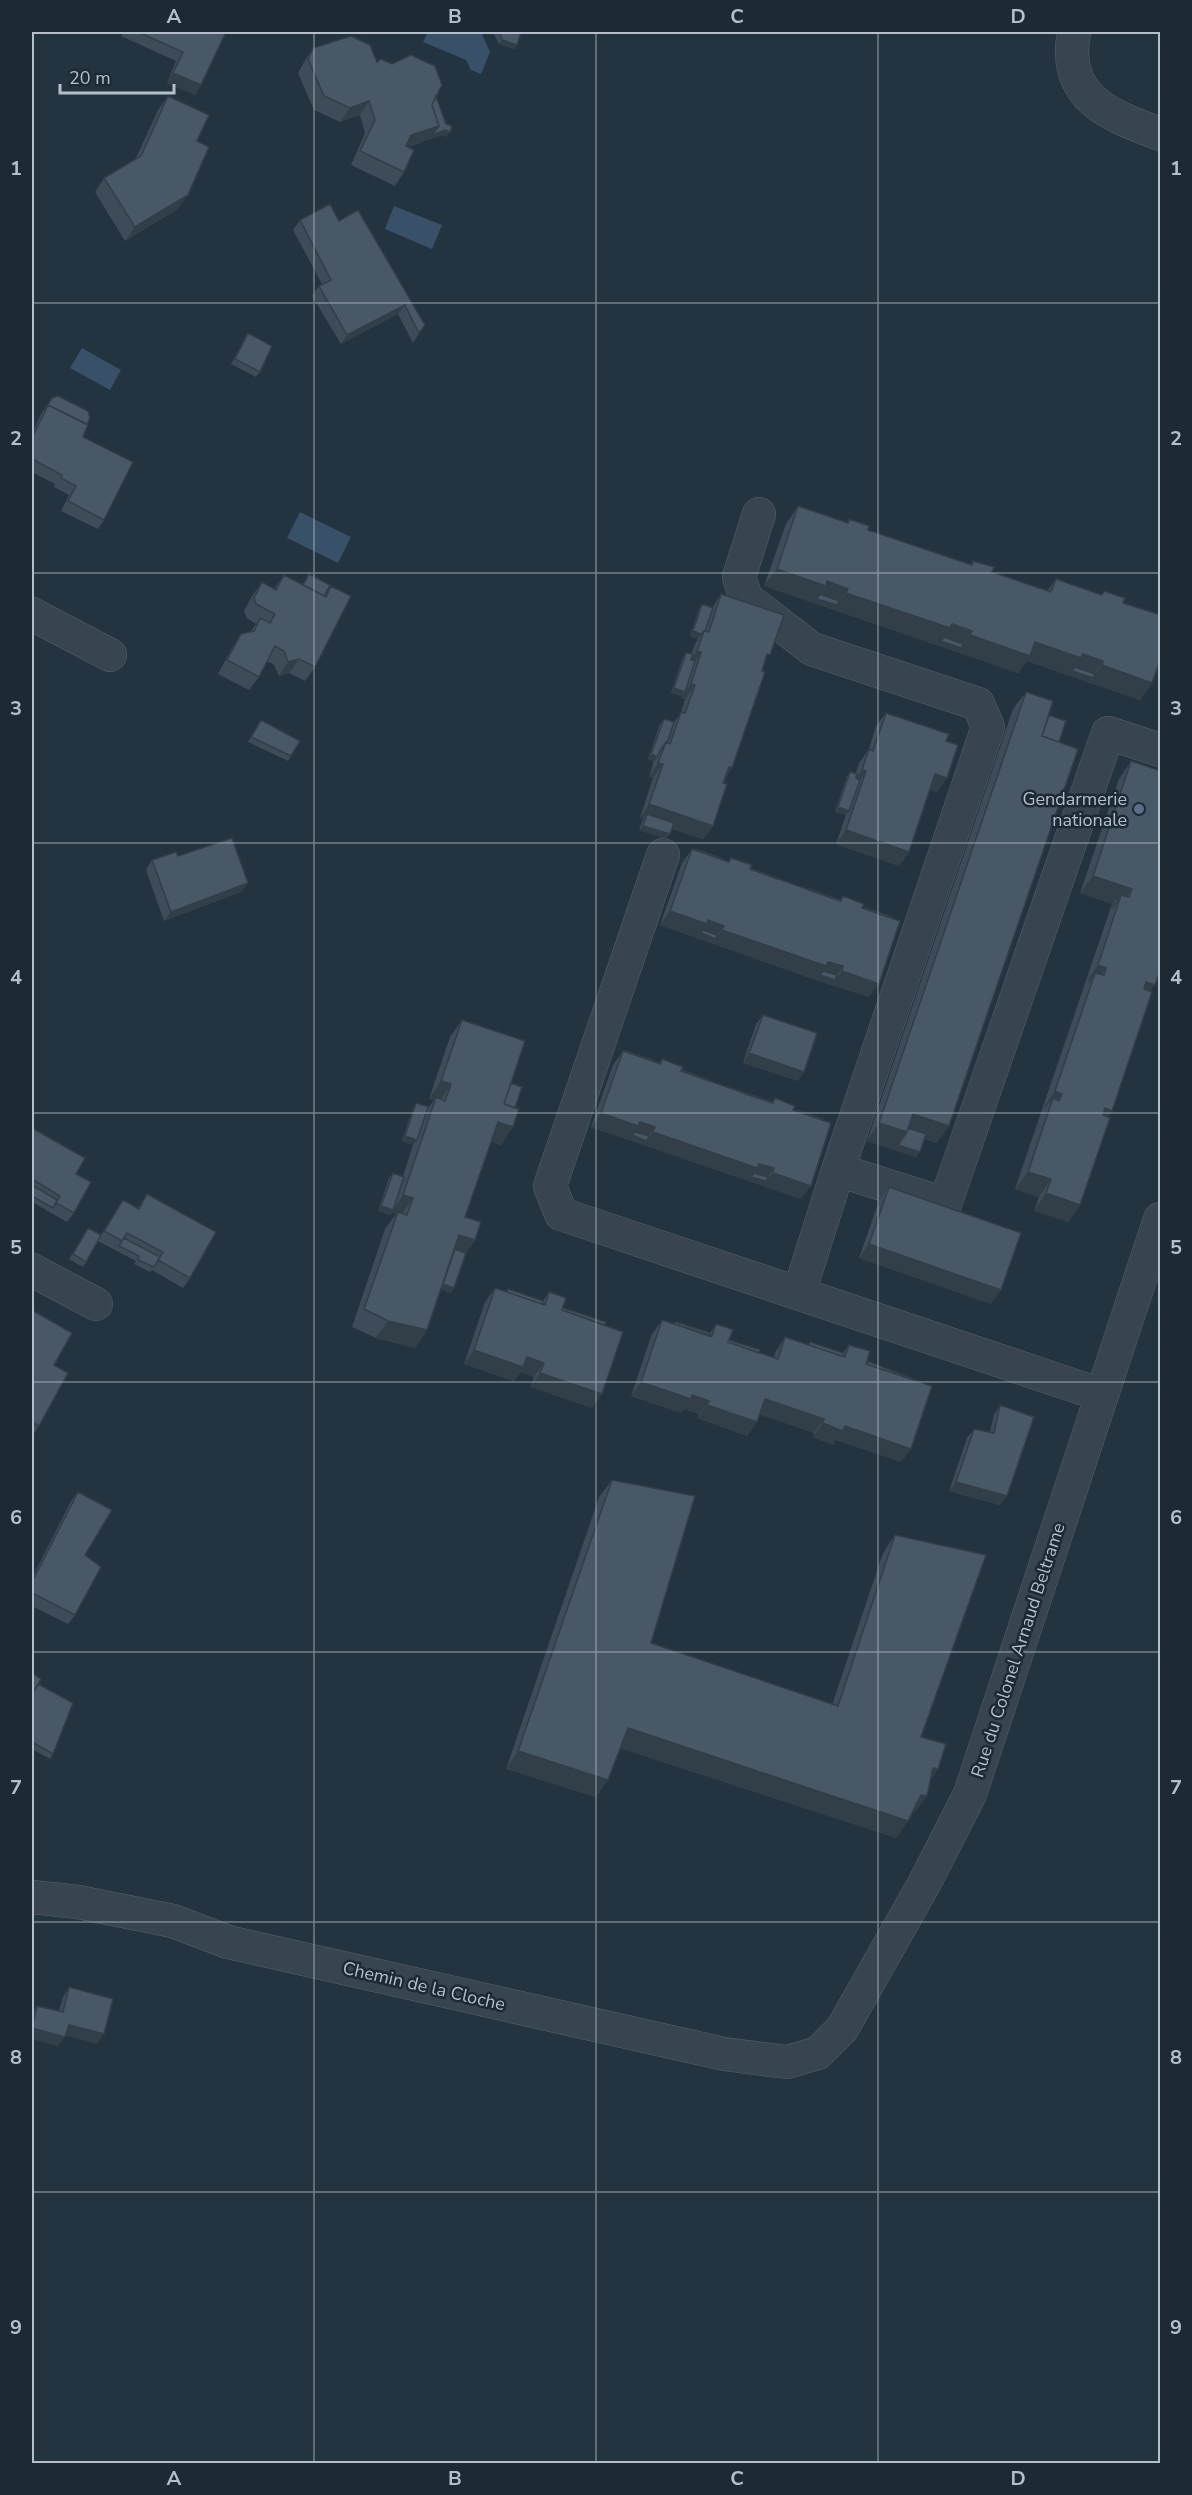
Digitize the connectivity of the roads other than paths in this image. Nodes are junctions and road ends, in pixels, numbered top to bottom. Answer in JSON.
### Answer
{"nodes":[{"id":1,"x":1074,"y":32,"type":"edge"},
{"id":2,"x":1161,"y":134,"type":"edge"},
{"id":3,"x":759,"y":514,"type":"dead end"},
{"id":4,"x":32,"y":614,"type":"edge"},
{"id":5,"x":110,"y":655,"type":"dead end"},
{"id":6,"x":1161,"y":750,"type":"edge"},
{"id":7,"x":663,"y":855,"type":"dead end"},
{"id":8,"x":838,"y":1170,"type":"junction"},
{"id":9,"x":1161,"y":1219,"type":"edge"},
{"id":10,"x":32,"y":1270,"type":"edge"},
{"id":11,"x":799,"y":1293,"type":"junction"},
{"id":12,"x":96,"y":1304,"type":"dead end"},
{"id":13,"x":1102,"y":1395,"type":"junction"},
{"id":14,"x":32,"y":1897,"type":"edge"},
{"id":15,"x":818,"y":2053,"type":"joint"}],
"edges":[{"from":1,"to":2,"type":"street"},
{"from":3,"to":8,"type":"street"},
{"from":4,"to":5,"type":"street"},
{"from":6,"to":8,"type":"street"},
{"from":7,"to":11,"type":"street"},
{"from":8,"to":11,"type":"street"},
{"from":9,"to":13,"type":"street","name":"Rue du Colonel Arnaud Beltrame"},
{"from":10,"to":12,"type":"street"},
{"from":11,"to":13,"type":"street"},
{"from":13,"to":15,"type":"street","name":"Rue du Colonel Arnaud Beltrame"},
{"from":14,"to":15,"type":"street","name":"Chemin de la Cloche"}]}
